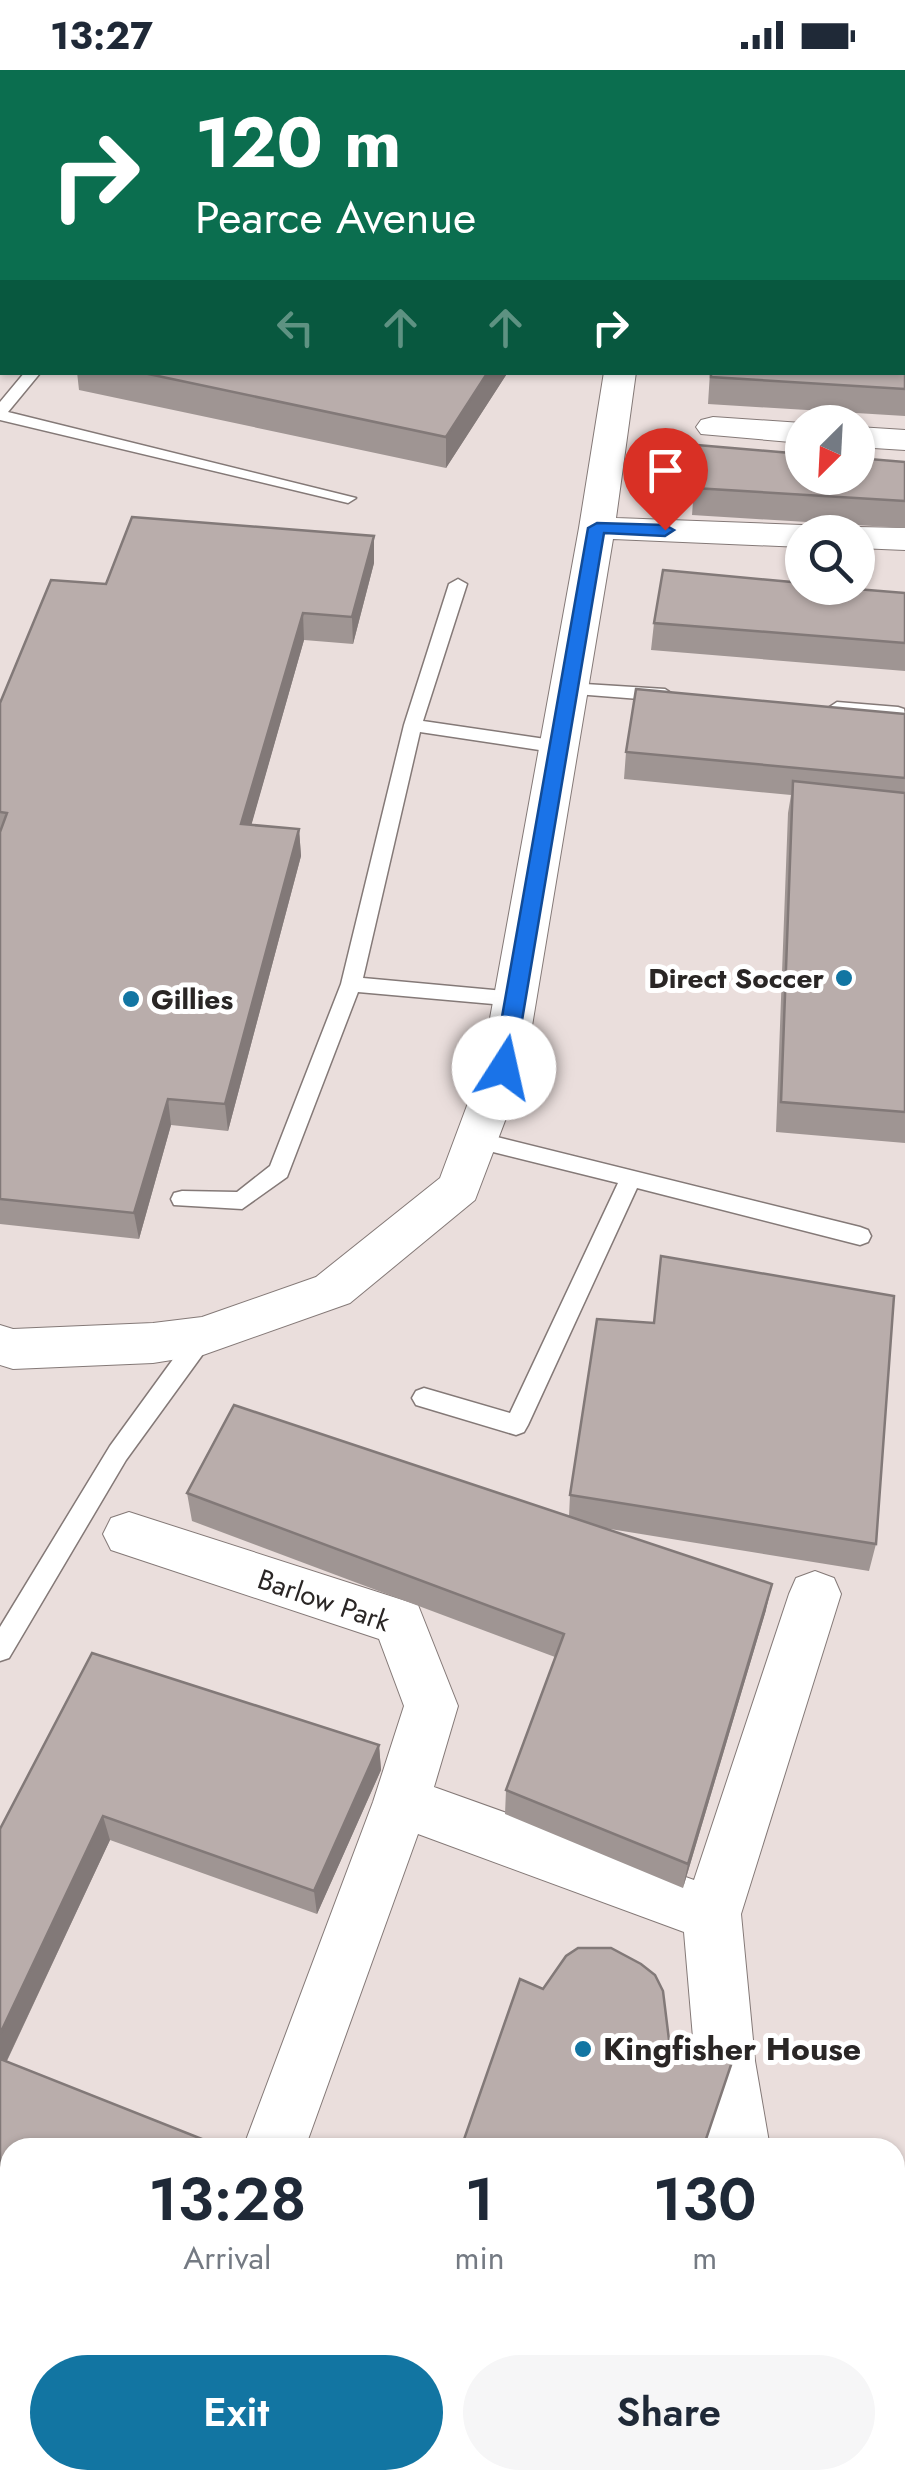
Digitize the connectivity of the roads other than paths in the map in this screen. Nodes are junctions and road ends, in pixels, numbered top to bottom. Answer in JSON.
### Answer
{"nodes":[{"id":1,"x":32,"y":375,"type":"edge"},
{"id":2,"x":620,"y":375,"type":"edge"},
{"id":3,"x":0,"y":413,"type":"edge"},
{"id":4,"x":712,"y":427,"type":"dead end"},
{"id":5,"x":785,"y":432,"type":"edge"},
{"id":6,"x":875,"y":437,"type":"edge"},
{"id":7,"x":905,"y":440,"type":"edge"},
{"id":8,"x":348,"y":498,"type":"dead end"},
{"id":9,"x":597,"y":528,"type":"junction"},
{"id":10,"x":785,"y":535,"type":"edge"},
{"id":11,"x":875,"y":538,"type":"edge"},
{"id":12,"x":905,"y":539,"type":"edge"},
{"id":13,"x":458,"y":584,"type":"dead end"},
{"id":14,"x":569,"y":689,"type":"junction"},
{"id":15,"x":681,"y":696,"type":"edge"},
{"id":16,"x":820,"y":707,"type":"edge"},
{"id":17,"x":898,"y":713,"type":"edge"},
{"id":18,"x":413,"y":725,"type":"junction"},
{"id":19,"x":559,"y":747,"type":"junction"},
{"id":20,"x":351,"y":984,"type":"junction"},
{"id":21,"x":516,"y":998,"type":"junction"},
{"id":22,"x":477,"y":1140,"type":"junction"},
{"id":23,"x":631,"y":1178,"type":"junction"},
{"id":24,"x":182,"y":1199,"type":"dead end"},
{"id":25,"x":860,"y":1236,"type":"dead end"},
{"id":26,"x":203,"y":1336,"type":"junction"},
{"id":27,"x":0,"y":1346,"type":"edge"},
{"id":28,"x":424,"y":1398,"type":"dead end"},
{"id":29,"x":128,"y":1534,"type":"dead end"},
{"id":30,"x":815,"y":1594,"type":"dead end"},
{"id":31,"x":0,"y":1650,"type":"edge"},
{"id":32,"x":401,"y":1802,"type":"junction"},
{"id":33,"x":712,"y":1914,"type":"junction"},
{"id":34,"x":278,"y":2138,"type":"edge"},
{"id":35,"x":737,"y":2138,"type":"edge"}],
"edges":[{"from":1,"to":3,"type":"lane"},
{"from":2,"to":9,"type":"street"},
{"from":3,"to":8,"type":"lane"},
{"from":4,"to":5,"type":"street"},
{"from":6,"to":7,"type":"street"},
{"from":9,"to":10,"type":"street"},
{"from":9,"to":14,"type":"street"},
{"from":11,"to":12,"type":"street"},
{"from":13,"to":18,"type":"lane"},
{"from":14,"to":15,"type":"lane"},
{"from":14,"to":19,"type":"street"},
{"from":16,"to":17,"type":"lane"},
{"from":18,"to":19,"type":"lane"},
{"from":18,"to":20,"type":"lane"},
{"from":19,"to":21,"type":"street"},
{"from":20,"to":21,"type":"lane"},
{"from":20,"to":24,"type":"lane"},
{"from":21,"to":22,"type":"street"},
{"from":22,"to":23,"type":"lane"},
{"from":22,"to":26,"type":"street"},
{"from":23,"to":25,"type":"lane"},
{"from":23,"to":28,"type":"lane"},
{"from":26,"to":27,"type":"street"},
{"from":26,"to":31,"type":"lane"},
{"from":29,"to":32,"type":"street","name":"Barlow Park"},
{"from":30,"to":33,"type":"street"},
{"from":32,"to":33,"type":"street"},
{"from":32,"to":34,"type":"street","name":"Barlow Park"},
{"from":33,"to":35,"type":"street"}]}
